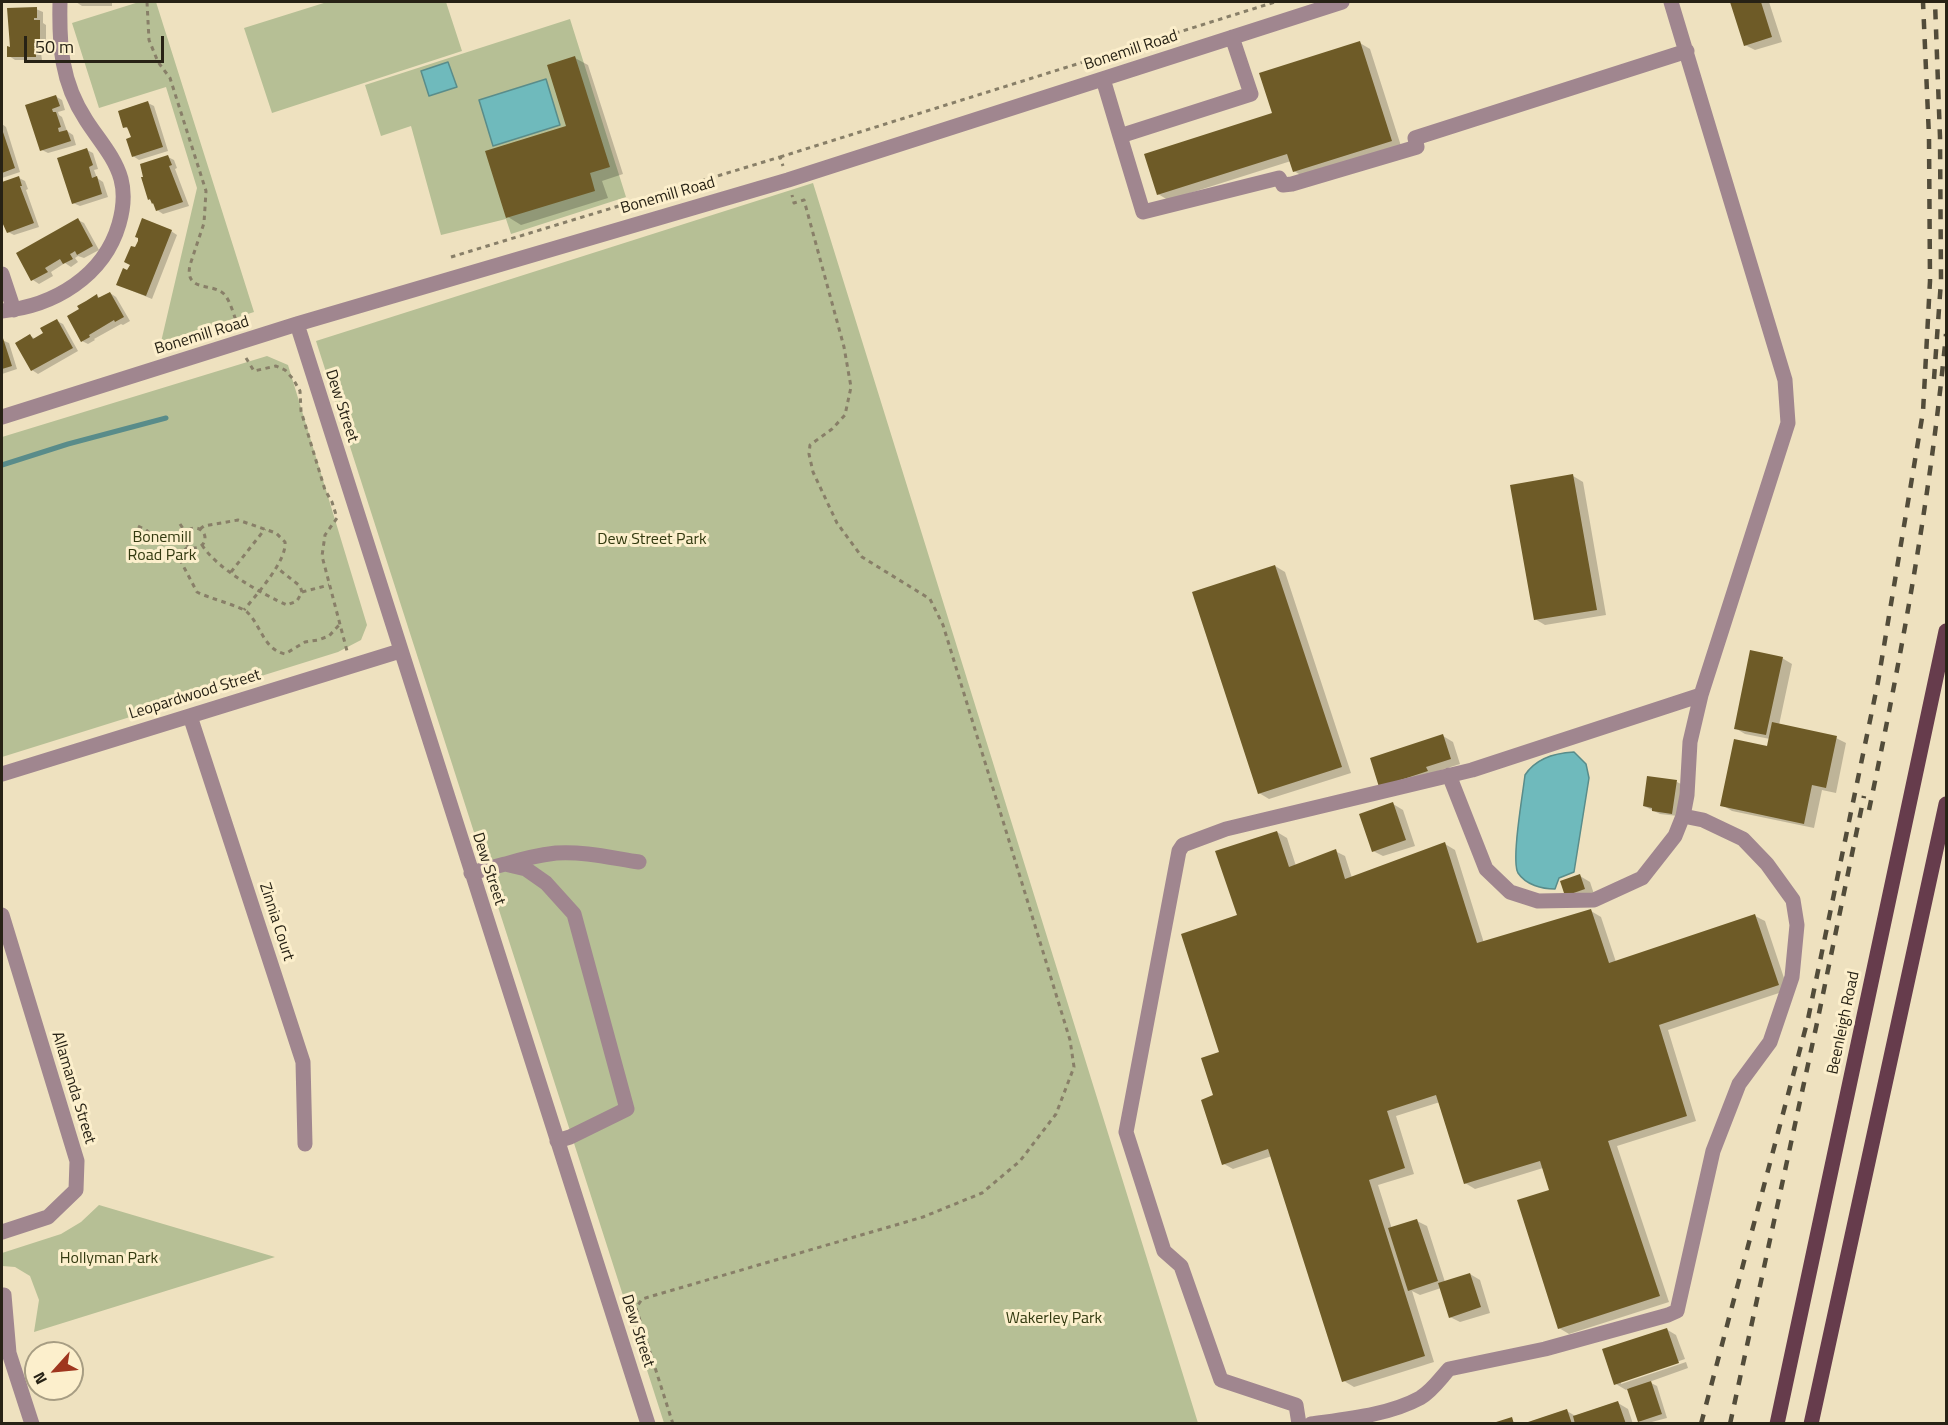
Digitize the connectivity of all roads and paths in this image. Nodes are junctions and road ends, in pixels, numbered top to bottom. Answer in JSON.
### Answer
{"nodes":[{"id":1,"x":60,"y":2,"type":"edge"},
{"id":2,"x":1275,"y":2,"type":"edge"},
{"id":3,"x":1342,"y":2,"type":"edge"},
{"id":4,"x":1671,"y":2,"type":"edge"},
{"id":5,"x":1232,"y":37,"type":"junction"},
{"id":6,"x":1687,"y":51,"type":"junction"},
{"id":7,"x":1103,"y":80,"type":"junction"},
{"id":8,"x":1120,"y":136,"type":"junction"},
{"id":9,"x":780,"y":157,"type":"junction"},
{"id":10,"x":788,"y":180,"type":"junction"},
{"id":11,"x":451,"y":257,"type":"dead end"},
{"id":12,"x":2,"y":274,"type":"edge"},
{"id":13,"x":8,"y":311,"type":"edge"},
{"id":14,"x":297,"y":324,"type":"junction"},
{"id":15,"x":2,"y":417,"type":"edge"},
{"id":16,"x":180,"y":524,"type":"dead end"},
{"id":17,"x":138,"y":526,"type":"dead end"},
{"id":18,"x":200,"y":529,"type":"junction"},
{"id":19,"x":265,"y":529,"type":"junction"},
{"id":20,"x":186,"y":533,"type":"junction"},
{"id":21,"x":189,"y":546,"type":"junction"},
{"id":22,"x":202,"y":546,"type":"junction"},
{"id":23,"x":178,"y":556,"type":"junction"},
{"id":24,"x":276,"y":567,"type":"junction"},
{"id":25,"x":230,"y":573,"type":"junction"},
{"id":26,"x":329,"y":585,"type":"dead end"},
{"id":27,"x":259,"y":591,"type":"junction"},
{"id":28,"x":302,"y":592,"type":"junction"},
{"id":29,"x":244,"y":610,"type":"junction"},
{"id":30,"x":340,"y":624,"type":"dead end"},
{"id":31,"x":1947,"y":631,"type":"edge"},
{"id":32,"x":400,"y":651,"type":"junction"},
{"id":33,"x":1701,"y":695,"type":"junction"},
{"id":34,"x":190,"y":716,"type":"junction"},
{"id":35,"x":2,"y":774,"type":"edge"},
{"id":36,"x":1449,"y":776,"type":"junction"},
{"id":37,"x":1947,"y":804,"type":"edge"},
{"id":38,"x":1683,"y":816,"type":"junction"},
{"id":39,"x":639,"y":862,"type":"dead end"},
{"id":40,"x":505,"y":864,"type":"junction"},
{"id":41,"x":471,"y":873,"type":"junction"},
{"id":42,"x":2,"y":915,"type":"edge"},
{"id":43,"x":557,"y":1141,"type":"junction"},
{"id":44,"x":305,"y":1144,"type":"dead end"},
{"id":45,"x":2,"y":1232,"type":"edge"},
{"id":46,"x":4,"y":1295,"type":"dead end"},
{"id":47,"x":32,"y":1424,"type":"edge"},
{"id":48,"x":648,"y":1424,"type":"edge"},
{"id":49,"x":673,"y":1424,"type":"edge"},
{"id":50,"x":1299,"y":1424,"type":"edge"},
{"id":51,"x":1311,"y":1424,"type":"edge"},
{"id":52,"x":1777,"y":1424,"type":"edge"},
{"id":53,"x":1811,"y":1424,"type":"edge"}],
"edges":[{"from":1,"to":13,"type":"street"},
{"from":2,"to":9,"type":"path"},
{"from":3,"to":5,"type":"street","name":"Bonemill Road"},
{"from":4,"to":6,"type":"street"},
{"from":5,"to":7,"type":"street","name":"Bonemill Road"},
{"from":5,"to":8,"type":"street"},
{"from":6,"to":8,"type":"street"},
{"from":6,"to":33,"type":"street"},
{"from":7,"to":8,"type":"street"},
{"from":7,"to":10,"type":"street","name":"Bonemill Road"},
{"from":9,"to":10,"type":"path"},
{"from":9,"to":11,"type":"path"},
{"from":10,"to":14,"type":"street","name":"Bonemill Road"},
{"from":10,"to":49,"type":"path"},
{"from":12,"to":13,"type":"street"},
{"from":14,"to":15,"type":"street","name":"Bonemill Road"},
{"from":14,"to":32,"type":"street","name":"Dew Street"},
{"from":16,"to":20,"type":"path"},
{"from":17,"to":23,"type":"path"},
{"from":18,"to":19,"type":"path"},
{"from":18,"to":20,"type":"path"},
{"from":18,"to":22,"type":"path"},
{"from":19,"to":24,"type":"path"},
{"from":19,"to":25,"type":"path"},
{"from":20,"to":21,"type":"path"},
{"from":21,"to":22,"type":"path"},
{"from":21,"to":23,"type":"path"},
{"from":22,"to":25,"type":"path"},
{"from":23,"to":29,"type":"path"},
{"from":24,"to":27,"type":"path"},
{"from":24,"to":28,"type":"path"},
{"from":25,"to":27,"type":"path"},
{"from":26,"to":28,"type":"path"},
{"from":27,"to":28,"type":"path"},
{"from":27,"to":29,"type":"path"},
{"from":29,"to":30,"type":"path"},
{"from":31,"to":52,"type":"main road","name":"Beenleigh Road"},
{"from":32,"to":34,"type":"street","name":"Leopardwood Street"},
{"from":32,"to":41,"type":"street","name":"Dew Street"},
{"from":33,"to":36,"type":"street"},
{"from":33,"to":38,"type":"street"},
{"from":34,"to":35,"type":"street","name":"Leopardwood Street"},
{"from":34,"to":44,"type":"street","name":"Zinnia Court"},
{"from":36,"to":38,"type":"street"},
{"from":36,"to":50,"type":"street"},
{"from":37,"to":53,"type":"main road"},
{"from":38,"to":51,"type":"street"},
{"from":39,"to":40,"type":"street"},
{"from":40,"to":41,"type":"street"},
{"from":40,"to":43,"type":"street"},
{"from":41,"to":43,"type":"street","name":"Dew Street"},
{"from":42,"to":45,"type":"street","name":"Allamanda Street"},
{"from":43,"to":48,"type":"street","name":"Dew Street"},
{"from":46,"to":47,"type":"street"}]}
